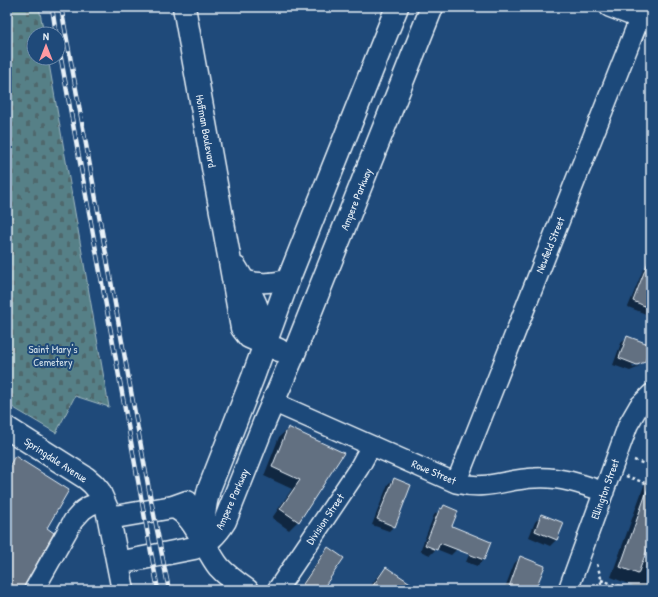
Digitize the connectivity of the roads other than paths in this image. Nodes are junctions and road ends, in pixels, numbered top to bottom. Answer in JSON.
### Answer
{"nodes":[{"id":1,"x":184,"y":7,"type":"edge"},
{"id":2,"x":397,"y":7,"type":"edge"},
{"id":3,"x":432,"y":7,"type":"edge"},
{"id":4,"x":609,"y":7,"type":"edge"},
{"id":5,"x":645,"y":16,"type":"edge"},
{"id":6,"x":228,"y":256,"type":"junction"},
{"id":7,"x":289,"y":278,"type":"junction"},
{"id":8,"x":244,"y":280,"type":"junction"},
{"id":9,"x":266,"y":344,"type":"junction"},
{"id":10,"x":293,"y":356,"type":"junction"},
{"id":11,"x":651,"y":394,"type":"edge"},
{"id":12,"x":273,"y":402,"type":"junction"},
{"id":13,"x":8,"y":431,"type":"edge"},
{"id":14,"x":371,"y":446,"type":"junction"},
{"id":15,"x":456,"y":482,"type":"junction"},
{"id":16,"x":209,"y":489,"type":"junction"},
{"id":17,"x":604,"y":492,"type":"junction"},
{"id":18,"x":173,"y":507,"type":"junction"},
{"id":19,"x":107,"y":509,"type":"junction"},
{"id":20,"x":204,"y":544,"type":"junction"},
{"id":21,"x":118,"y":563,"type":"junction"},
{"id":22,"x":34,"y":590,"type":"edge"},
{"id":23,"x":123,"y":590,"type":"edge"},
{"id":24,"x":248,"y":590,"type":"edge"},
{"id":25,"x":277,"y":590,"type":"edge"},
{"id":26,"x":568,"y":590,"type":"edge"}],
"edges":[{"from":1,"to":6,"type":"street","name":"Hoffman Boulevard"},
{"from":2,"to":7,"type":"street","name":"Ampere Parkway"},
{"from":3,"to":10,"type":"street","name":"Ampere Parkway"},
{"from":4,"to":5,"type":"street"},
{"from":5,"to":15,"type":"street","name":"Newfield Street"},
{"from":6,"to":8,"type":"street","name":"Hoffman Boulevard"},
{"from":6,"to":9,"type":"street","name":"Hoffman Boulevard"},
{"from":7,"to":8,"type":"street"},
{"from":7,"to":9,"type":"street","name":"Ampere Parkway"},
{"from":8,"to":9,"type":"street","name":"Hoffman Boulevard"},
{"from":9,"to":10,"type":"street","name":"Hoffman Boulevard"},
{"from":9,"to":16,"type":"street","name":"Ampere Parkway"},
{"from":10,"to":12,"type":"street","name":"Ampere Parkway"},
{"from":11,"to":17,"type":"street","name":"Ellington Street"},
{"from":12,"to":14,"type":"street","name":"Rowe Street"},
{"from":12,"to":20,"type":"street","name":"Ampere Parkway"},
{"from":13,"to":19,"type":"street","name":"Springdale Avenue"},
{"from":14,"to":15,"type":"street","name":"Rowe Street"},
{"from":14,"to":25,"type":"street","name":"Division Street"},
{"from":15,"to":17,"type":"street","name":"Rowe Street"},
{"from":16,"to":18,"type":"street"},
{"from":16,"to":20,"type":"street","name":"Ampere Parkway"},
{"from":17,"to":26,"type":"street","name":"Ellington Street"},
{"from":18,"to":19,"type":"street"},
{"from":18,"to":20,"type":"street"},
{"from":19,"to":21,"type":"street","name":"Springdale Avenue"},
{"from":19,"to":22,"type":"street"},
{"from":20,"to":21,"type":"street"},
{"from":20,"to":24,"type":"street"},
{"from":21,"to":23,"type":"street","name":"Springdale Avenue"}]}
